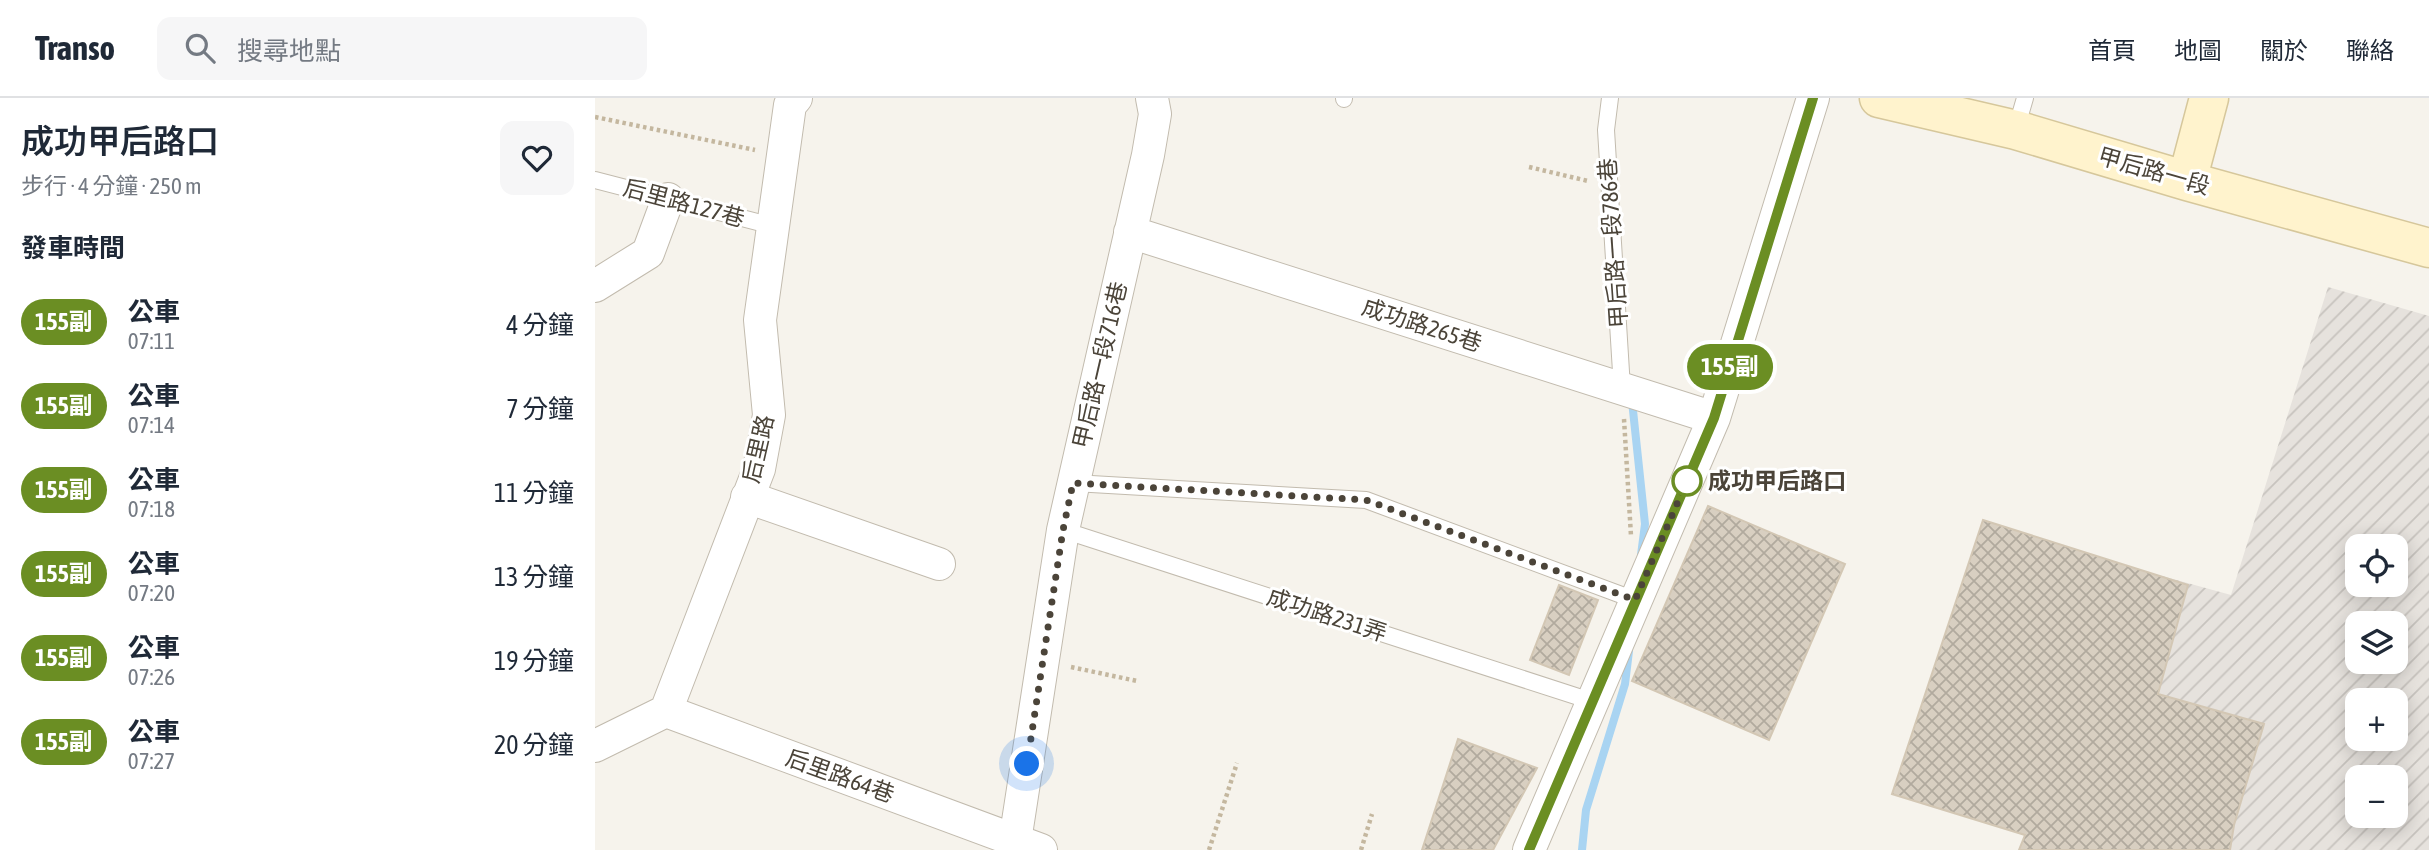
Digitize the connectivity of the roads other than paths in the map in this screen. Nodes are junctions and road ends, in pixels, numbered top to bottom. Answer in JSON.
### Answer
{"nodes":[{"id":1,"x":796,"y":98,"type":"edge"},
{"id":2,"x":1152,"y":98,"type":"edge"},
{"id":3,"x":1610,"y":98,"type":"edge"},
{"id":4,"x":1813,"y":98,"type":"edge"},
{"id":5,"x":1879,"y":98,"type":"edge"},
{"id":6,"x":2209,"y":98,"type":"edge"},
{"id":7,"x":2021,"y":114,"type":"edge"},
{"id":8,"x":595,"y":180,"type":"edge"},
{"id":9,"x":2187,"y":181,"type":"junction"},
{"id":10,"x":668,"y":199,"type":"junction"},
{"id":11,"x":773,"y":226,"type":"junction"},
{"id":12,"x":1130,"y":232,"type":"junction"},
{"id":13,"x":2429,"y":248,"type":"edge"},
{"id":14,"x":595,"y":286,"type":"edge"},
{"id":15,"x":1622,"y":388,"type":"junction"},
{"id":16,"x":1714,"y":418,"type":"junction"},
{"id":17,"x":1073,"y":483,"type":"junction"},
{"id":18,"x":747,"y":496,"type":"junction"},
{"id":19,"x":1063,"y":530,"type":"junction"},
{"id":20,"x":939,"y":564,"type":"dead end"},
{"id":21,"x":1635,"y":600,"type":"junction"},
{"id":22,"x":1591,"y":701,"type":"junction"},
{"id":23,"x":666,"y":711,"type":"junction"},
{"id":24,"x":595,"y":746,"type":"edge"},
{"id":25,"x":1028,"y":846,"type":"edge"},
{"id":26,"x":1529,"y":850,"type":"edge"}],
"edges":[{"from":1,"to":11,"type":"street","name":"后里路"},
{"from":2,"to":12,"type":"street","name":"甲后路一段716巷"},
{"from":3,"to":15,"type":"lane","name":"甲后路一段786巷"},
{"from":4,"to":16,"type":"street"},
{"from":5,"to":7,"type":"main road","name":"甲后路一段"},
{"from":6,"to":9,"type":"main road"},
{"from":7,"to":9,"type":"main road","name":"甲后路一段"},
{"from":8,"to":10,"type":"lane","name":"后里路127巷"},
{"from":9,"to":13,"type":"main road","name":"甲后路一段"},
{"from":10,"to":11,"type":"lane","name":"后里路127巷"},
{"from":10,"to":14,"type":"street"},
{"from":11,"to":18,"type":"street","name":"后里路"},
{"from":12,"to":15,"type":"street","name":"成功路265巷"},
{"from":12,"to":17,"type":"street","name":"甲后路一段716巷"},
{"from":15,"to":16,"type":"street","name":"成功路265巷"},
{"from":16,"to":21,"type":"street"},
{"from":17,"to":19,"type":"street","name":"甲后路一段716巷"},
{"from":17,"to":21,"type":"lane"},
{"from":18,"to":20,"type":"street"},
{"from":18,"to":23,"type":"street","name":"后里路"},
{"from":19,"to":22,"type":"lane","name":"成功路231弄"},
{"from":19,"to":25,"type":"street","name":"甲后路一段716巷"},
{"from":21,"to":22,"type":"street"},
{"from":22,"to":26,"type":"street"},
{"from":23,"to":24,"type":"street"},
{"from":23,"to":25,"type":"street","name":"后里路64巷"}]}
